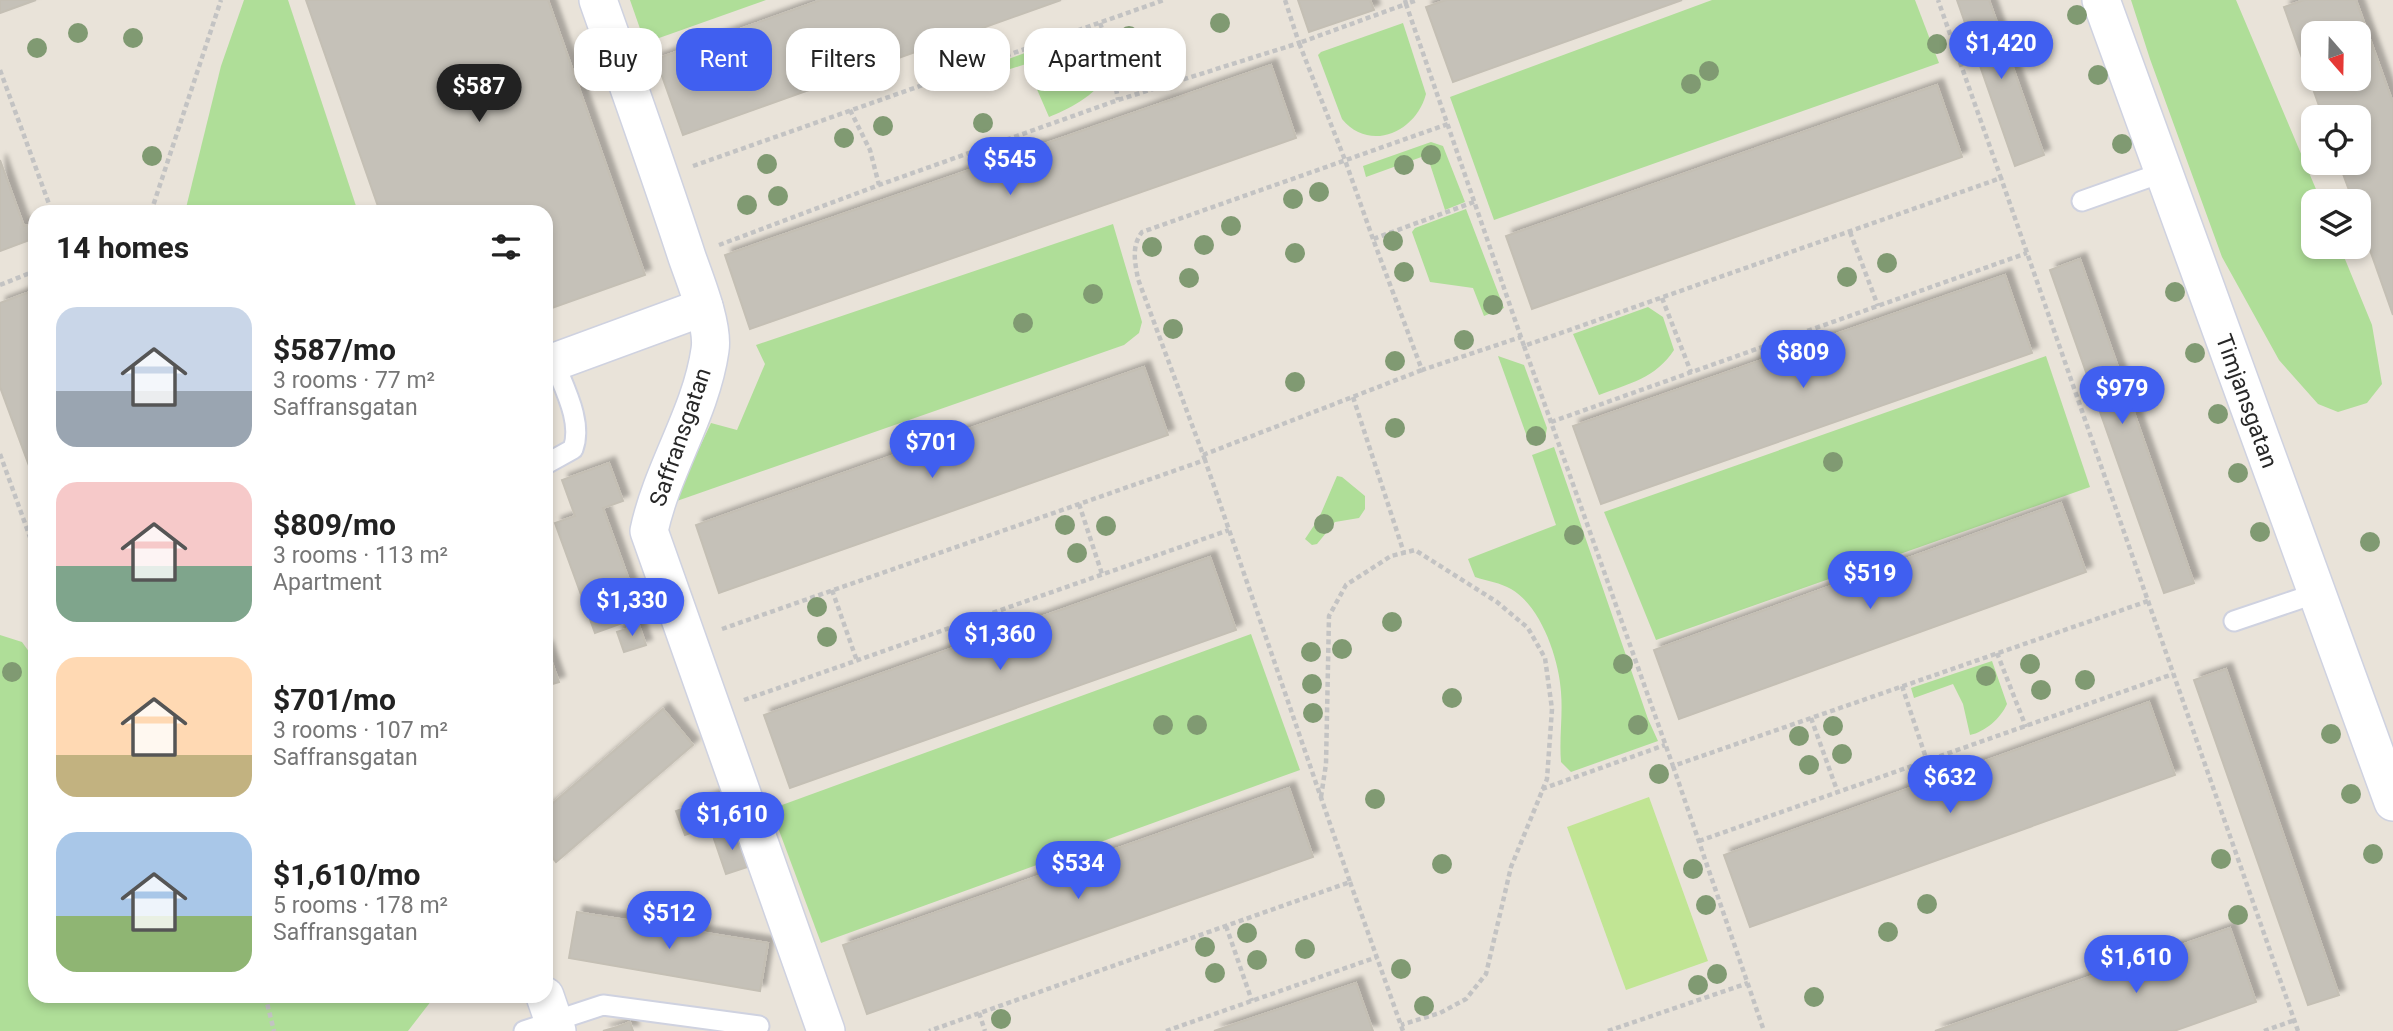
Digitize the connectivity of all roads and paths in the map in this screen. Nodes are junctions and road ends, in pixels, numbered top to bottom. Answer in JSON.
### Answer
{"nodes":[{"id":1,"x":220,"y":0,"type":"edge"},
{"id":2,"x":598,"y":0,"type":"edge"},
{"id":3,"x":1164,"y":0,"type":"edge"},
{"id":4,"x":1285,"y":0,"type":"edge"},
{"id":5,"x":1417,"y":0,"type":"edge"},
{"id":6,"x":1938,"y":0,"type":"edge"},
{"id":7,"x":2101,"y":0,"type":"edge"},
{"id":8,"x":1406,"y":2,"type":"edge"},
{"id":9,"x":1100,"y":23,"type":"junction"},
{"id":10,"x":1299,"y":43,"type":"junction"},
{"id":11,"x":0,"y":71,"type":"edge"},
{"id":12,"x":1118,"y":100,"type":"junction"},
{"id":13,"x":850,"y":110,"type":"junction"},
{"id":14,"x":1448,"y":124,"type":"junction"},
{"id":15,"x":1345,"y":160,"type":"junction"},
{"id":16,"x":682,"y":170,"type":"dead end"},
{"id":17,"x":2164,"y":172,"type":"junction"},
{"id":18,"x":2001,"y":178,"type":"junction"},
{"id":19,"x":879,"y":185,"type":"junction"},
{"id":20,"x":2082,"y":201,"type":"dead end"},
{"id":21,"x":1474,"y":202,"type":"junction"},
{"id":22,"x":49,"y":205,"type":"edge"},
{"id":23,"x":153,"y":205,"type":"edge"},
{"id":24,"x":1850,"y":232,"type":"junction"},
{"id":25,"x":1373,"y":239,"type":"junction"},
{"id":26,"x":715,"y":247,"type":"dead end"},
{"id":27,"x":2027,"y":253,"type":"junction"},
{"id":28,"x":28,"y":274,"type":"edge"},
{"id":29,"x":0,"y":285,"type":"edge"},
{"id":30,"x":1662,"y":298,"type":"junction"},
{"id":31,"x":1878,"y":306,"type":"junction"},
{"id":32,"x":704,"y":307,"type":"junction"},
{"id":33,"x":1521,"y":337,"type":"junction"},
{"id":34,"x":1524,"y":346,"type":"junction"},
{"id":35,"x":553,"y":363,"type":"edge"},
{"id":36,"x":553,"y":370,"type":"edge"},
{"id":37,"x":1422,"y":370,"type":"junction"},
{"id":38,"x":1691,"y":372,"type":"junction"},
{"id":39,"x":1353,"y":397,"type":"junction"},
{"id":40,"x":1551,"y":422,"type":"junction"},
{"id":41,"x":0,"y":454,"type":"edge"},
{"id":42,"x":1204,"y":457,"type":"junction"},
{"id":43,"x":553,"y":460,"type":"edge"},
{"id":44,"x":1079,"y":504,"type":"junction"},
{"id":45,"x":1229,"y":530,"type":"junction"},
{"id":46,"x":28,"y":532,"type":"edge"},
{"id":47,"x":1404,"y":553,"type":"junction"},
{"id":48,"x":1102,"y":575,"type":"junction"},
{"id":49,"x":832,"y":590,"type":"junction"},
{"id":50,"x":2317,"y":593,"type":"junction"},
{"id":51,"x":2148,"y":601,"type":"junction"},
{"id":52,"x":2234,"y":621,"type":"dead end"},
{"id":53,"x":710,"y":633,"type":"dead end"},
{"id":54,"x":1997,"y":653,"type":"junction"},
{"id":55,"x":857,"y":661,"type":"junction"},
{"id":56,"x":2174,"y":674,"type":"junction"},
{"id":57,"x":1902,"y":686,"type":"junction"},
{"id":58,"x":734,"y":704,"type":"dead end"},
{"id":59,"x":1811,"y":718,"type":"junction"},
{"id":60,"x":2026,"y":727,"type":"junction"},
{"id":61,"x":1665,"y":745,"type":"junction"},
{"id":62,"x":1927,"y":761,"type":"junction"},
{"id":63,"x":1672,"y":766,"type":"junction"},
{"id":64,"x":1542,"y":789,"type":"junction"},
{"id":65,"x":1838,"y":793,"type":"junction"},
{"id":66,"x":1321,"y":798,"type":"junction"},
{"id":67,"x":2393,"y":802,"type":"edge"},
{"id":68,"x":1699,"y":841,"type":"junction"},
{"id":69,"x":1350,"y":882,"type":"junction"},
{"id":70,"x":1226,"y":926,"type":"junction"},
{"id":71,"x":1377,"y":957,"type":"junction"},
{"id":72,"x":1748,"y":983,"type":"junction"},
{"id":73,"x":1252,"y":1001,"type":"junction"},
{"id":74,"x":267,"y":1003,"type":"edge"},
{"id":75,"x":979,"y":1013,"type":"junction"},
{"id":76,"x":545,"y":1020,"type":"edge"},
{"id":77,"x":2295,"y":1020,"type":"junction"},
{"id":78,"x":759,"y":1026,"type":"dead end"},
{"id":79,"x":1402,"y":1028,"type":"edge"},
{"id":80,"x":274,"y":1031,"type":"edge"},
{"id":81,"x":826,"y":1031,"type":"edge"},
{"id":82,"x":929,"y":1031,"type":"edge"},
{"id":83,"x":985,"y":1031,"type":"edge"},
{"id":84,"x":1166,"y":1031,"type":"edge"},
{"id":85,"x":1608,"y":1031,"type":"edge"},
{"id":86,"x":1765,"y":1031,"type":"edge"},
{"id":87,"x":2264,"y":1031,"type":"edge"},
{"id":88,"x":2298,"y":1031,"type":"edge"}],
"edges":[{"from":1,"to":23,"type":"path"},
{"from":2,"to":32,"type":"street","name":"Saffransgatan"},
{"from":3,"to":9,"type":"path"},
{"from":4,"to":10,"type":"path"},
{"from":5,"to":8,"type":"path"},
{"from":6,"to":18,"type":"path"},
{"from":7,"to":17,"type":"street","name":"Timjansgatan"},
{"from":8,"to":10,"type":"path"},
{"from":8,"to":14,"type":"path"},
{"from":9,"to":12,"type":"path"},
{"from":9,"to":13,"type":"path"},
{"from":10,"to":12,"type":"path"},
{"from":10,"to":15,"type":"path"},
{"from":11,"to":22,"type":"path"},
{"from":12,"to":19,"type":"path"},
{"from":13,"to":16,"type":"path"},
{"from":13,"to":19,"type":"path"},
{"from":14,"to":15,"type":"path"},
{"from":14,"to":21,"type":"path"},
{"from":15,"to":25,"type":"path"},
{"from":15,"to":42,"type":"path"},
{"from":17,"to":20,"type":"lane"},
{"from":17,"to":50,"type":"street","name":"Timjansgatan"},
{"from":18,"to":24,"type":"path"},
{"from":18,"to":27,"type":"path"},
{"from":19,"to":26,"type":"path"},
{"from":21,"to":25,"type":"path"},
{"from":21,"to":33,"type":"path"},
{"from":24,"to":30,"type":"path"},
{"from":24,"to":31,"type":"path"},
{"from":25,"to":37,"type":"path"},
{"from":27,"to":31,"type":"path"},
{"from":27,"to":51,"type":"path"},
{"from":28,"to":29,"type":"path"},
{"from":30,"to":34,"type":"path"},
{"from":30,"to":38,"type":"path"},
{"from":31,"to":38,"type":"path"},
{"from":32,"to":35,"type":"street"},
{"from":32,"to":81,"type":"street","name":"Saffransgatan"},
{"from":33,"to":34,"type":"path"},
{"from":33,"to":37,"type":"path"},
{"from":34,"to":40,"type":"path"},
{"from":36,"to":43,"type":"lane"},
{"from":37,"to":39,"type":"path"},
{"from":38,"to":40,"type":"path"},
{"from":39,"to":42,"type":"path"},
{"from":39,"to":47,"type":"path"},
{"from":40,"to":61,"type":"path"},
{"from":41,"to":46,"type":"path"},
{"from":42,"to":44,"type":"path"},
{"from":42,"to":45,"type":"path"},
{"from":44,"to":48,"type":"path"},
{"from":44,"to":49,"type":"path"},
{"from":45,"to":48,"type":"path"},
{"from":45,"to":66,"type":"path"},
{"from":47,"to":64,"type":"path"},
{"from":47,"to":66,"type":"path"},
{"from":48,"to":55,"type":"path"},
{"from":49,"to":53,"type":"path"},
{"from":49,"to":55,"type":"path"},
{"from":50,"to":52,"type":"lane"},
{"from":50,"to":67,"type":"street","name":"Timjansgatan"},
{"from":51,"to":54,"type":"path"},
{"from":51,"to":56,"type":"path"},
{"from":54,"to":57,"type":"path"},
{"from":54,"to":60,"type":"path"},
{"from":55,"to":58,"type":"path"},
{"from":56,"to":60,"type":"path"},
{"from":56,"to":77,"type":"path"},
{"from":57,"to":59,"type":"path"},
{"from":57,"to":62,"type":"path"},
{"from":59,"to":63,"type":"path"},
{"from":59,"to":65,"type":"path"},
{"from":60,"to":62,"type":"path"},
{"from":61,"to":63,"type":"path"},
{"from":61,"to":64,"type":"path"},
{"from":62,"to":65,"type":"path"},
{"from":63,"to":68,"type":"path"},
{"from":64,"to":79,"type":"path"},
{"from":65,"to":68,"type":"path"},
{"from":66,"to":69,"type":"path"},
{"from":68,"to":72,"type":"path"},
{"from":69,"to":70,"type":"path"},
{"from":69,"to":71,"type":"path"},
{"from":70,"to":73,"type":"path"},
{"from":70,"to":75,"type":"path"},
{"from":71,"to":73,"type":"path"},
{"from":71,"to":79,"type":"path"},
{"from":72,"to":85,"type":"path"},
{"from":72,"to":86,"type":"path"},
{"from":73,"to":84,"type":"path"},
{"from":74,"to":80,"type":"path"},
{"from":75,"to":82,"type":"path"},
{"from":75,"to":83,"type":"path"},
{"from":76,"to":78,"type":"lane"},
{"from":77,"to":87,"type":"path"},
{"from":77,"to":88,"type":"path"}]}
